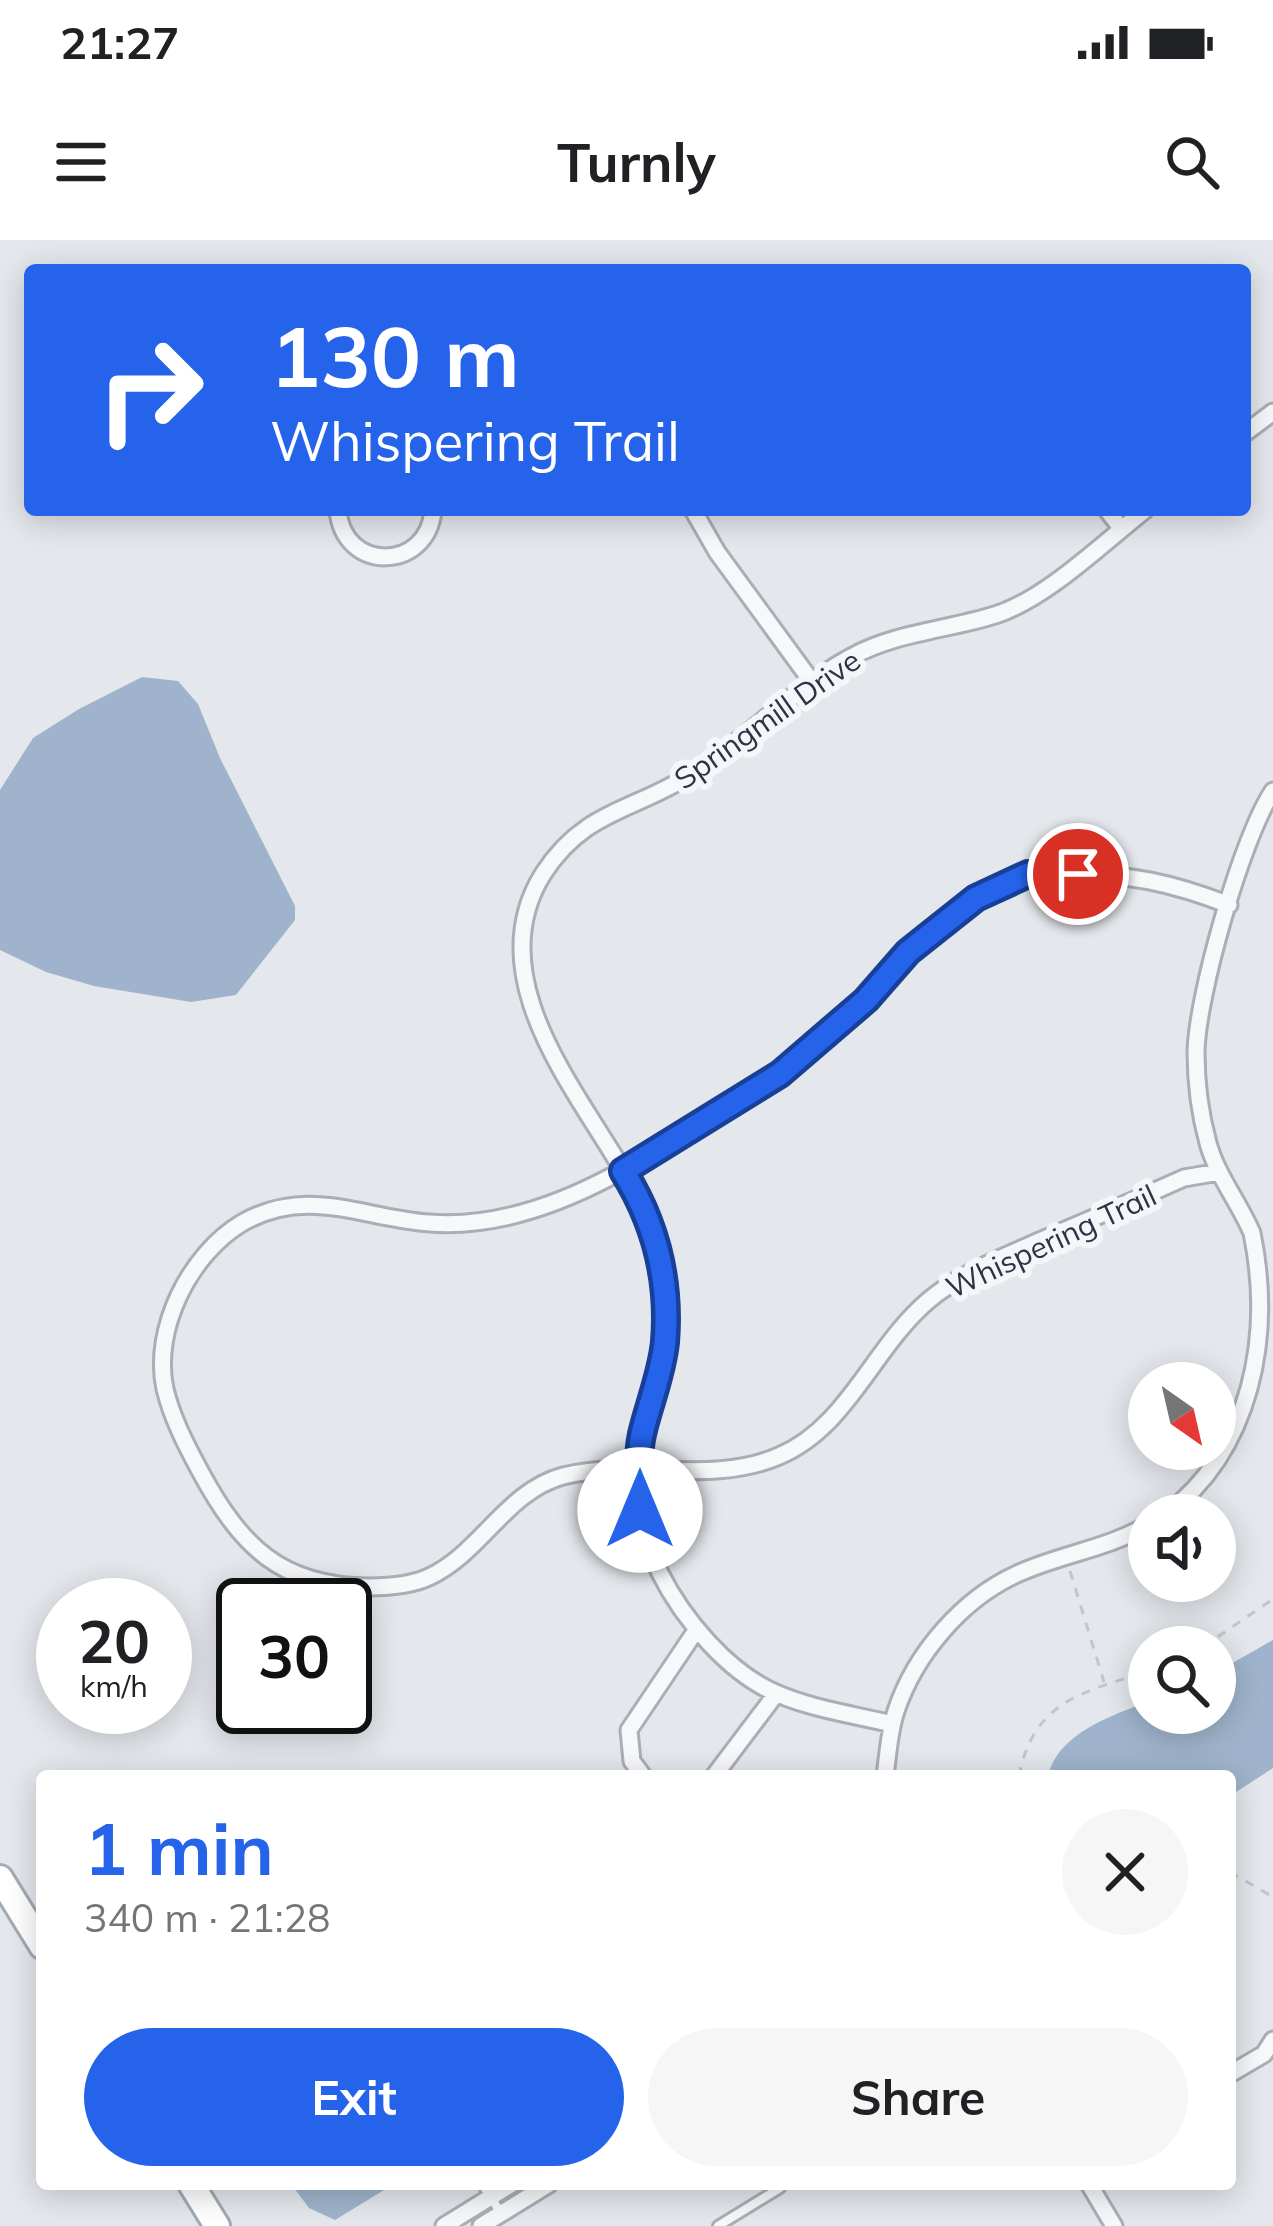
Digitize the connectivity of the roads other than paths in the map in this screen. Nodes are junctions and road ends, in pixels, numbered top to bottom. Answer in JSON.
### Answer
{"nodes":[{"id":1,"x":340,"y":516,"type":"edge"},
{"id":2,"x":431,"y":516,"type":"edge"},
{"id":3,"x":696,"y":516,"type":"edge"},
{"id":4,"x":1112,"y":516,"type":"edge"},
{"id":5,"x":1137,"y":516,"type":"edge"},
{"id":6,"x":1121,"y":528,"type":"junction"},
{"id":7,"x":812,"y":682,"type":"junction"},
{"id":8,"x":1273,"y":791,"type":"edge"},
{"id":9,"x":1229,"y":905,"type":"junction"},
{"id":10,"x":623,"y":1171,"type":"junction"},
{"id":11,"x":1219,"y":1172,"type":"junction"},
{"id":12,"x":639,"y":1471,"type":"junction"},
{"id":13,"x":1190,"y":1494,"type":"edge"},
{"id":14,"x":1128,"y":1533,"type":"edge"},
{"id":15,"x":697,"y":1629,"type":"junction"},
{"id":16,"x":776,"y":1694,"type":"junction"},
{"id":17,"x":892,"y":1724,"type":"junction"},
{"id":18,"x":639,"y":1770,"type":"edge"},
{"id":19,"x":719,"y":1770,"type":"edge"},
{"id":20,"x":886,"y":1770,"type":"edge"},
{"id":21,"x":0,"y":1878,"type":"edge"},
{"id":22,"x":36,"y":1936,"type":"edge"},
{"id":23,"x":1270,"y":2052,"type":"edge"},
{"id":24,"x":1236,"y":2071,"type":"edge"},
{"id":25,"x":195,"y":2190,"type":"edge"},
{"id":26,"x":487,"y":2190,"type":"edge"},
{"id":27,"x":539,"y":2190,"type":"edge"},
{"id":28,"x":777,"y":2190,"type":"edge"},
{"id":29,"x":1093,"y":2190,"type":"edge"},
{"id":30,"x":501,"y":2213,"type":"junction"},
{"id":31,"x":218,"y":2226,"type":"edge"},
{"id":32,"x":444,"y":2226,"type":"edge"},
{"id":33,"x":481,"y":2226,"type":"edge"},
{"id":34,"x":718,"y":2226,"type":"edge"},
{"id":35,"x":1114,"y":2226,"type":"edge"}],
"edges":[{"from":1,"to":2,"type":"street"},
{"from":3,"to":7,"type":"street"},
{"from":4,"to":6,"type":"street"},
{"from":5,"to":6,"type":"street","name":"Springmill Drive"},
{"from":6,"to":7,"type":"street","name":"Springmill Drive"},
{"from":7,"to":10,"type":"street","name":"Springmill Drive"},
{"from":8,"to":9,"type":"street"},
{"from":9,"to":10,"type":"street","name":"Whispering Trail"},
{"from":9,"to":11,"type":"street"},
{"from":10,"to":12,"type":"street","name":"Springmill Drive"},
{"from":10,"to":12,"type":"street","name":"Whispering Trail"},
{"from":11,"to":12,"type":"street","name":"Whispering Trail"},
{"from":11,"to":13,"type":"street"},
{"from":12,"to":15,"type":"street","name":"Springmill Drive"},
{"from":14,"to":17,"type":"street"},
{"from":15,"to":16,"type":"street","name":"Springmill Drive"},
{"from":15,"to":18,"type":"street"},
{"from":16,"to":17,"type":"street","name":"Springmill Drive"},
{"from":16,"to":19,"type":"street"},
{"from":17,"to":20,"type":"street"},
{"from":21,"to":22,"type":"main road"},
{"from":23,"to":24,"type":"street"},
{"from":25,"to":31,"type":"main road"},
{"from":26,"to":30,"type":"lane"},
{"from":26,"to":32,"type":"street"},
{"from":27,"to":30,"type":"street"},
{"from":28,"to":34,"type":"lane"},
{"from":29,"to":35,"type":"street"},
{"from":30,"to":33,"type":"street"}]}
